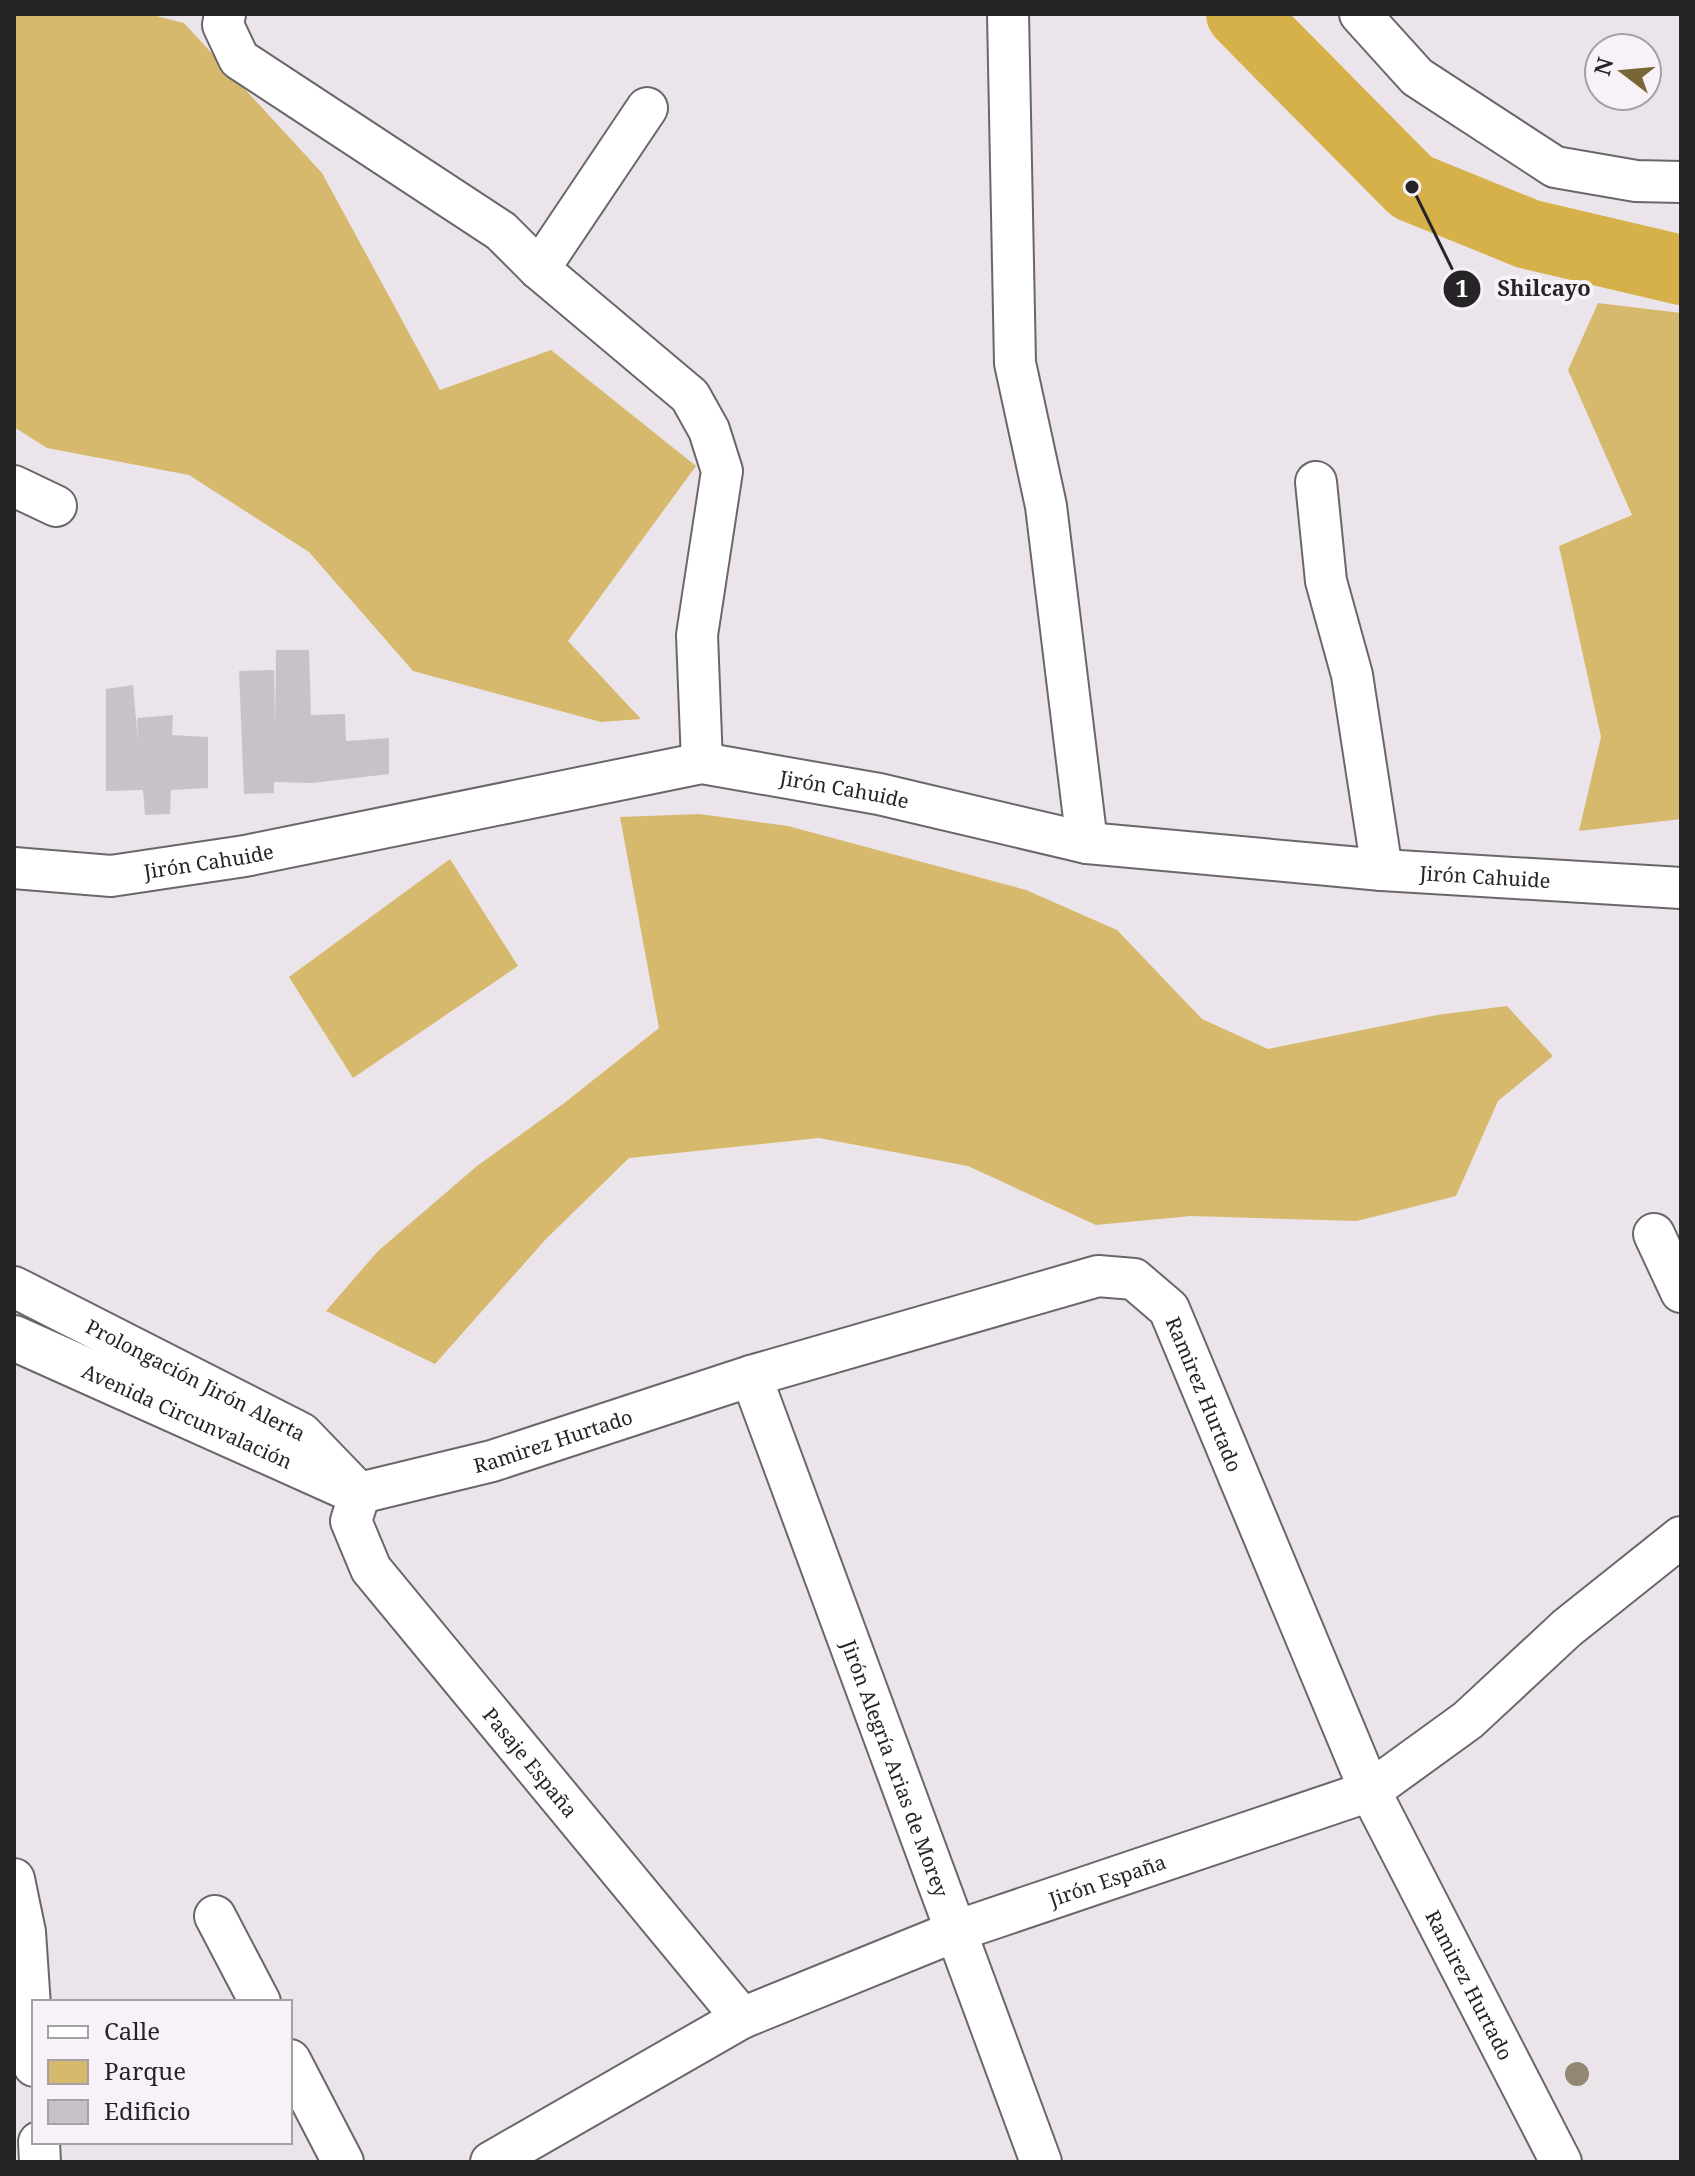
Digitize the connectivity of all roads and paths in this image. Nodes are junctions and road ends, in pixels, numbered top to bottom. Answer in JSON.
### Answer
{"nodes":[{"id":1,"x":225,"y":14,"type":"edge"},
{"id":2,"x":1008,"y":14,"type":"edge"},
{"id":3,"x":1360,"y":14,"type":"edge"},
{"id":4,"x":647,"y":108,"type":"dead end"},
{"id":5,"x":1681,"y":182,"type":"edge"},
{"id":6,"x":539,"y":269,"type":"junction"},
{"id":7,"x":1316,"y":482,"type":"dead end"},
{"id":8,"x":14,"y":486,"type":"edge"},
{"id":9,"x":56,"y":506,"type":"dead end"},
{"id":10,"x":702,"y":763,"type":"junction"},
{"id":11,"x":1087,"y":843,"type":"junction"},
{"id":12,"x":14,"y":868,"type":"edge"},
{"id":13,"x":1382,"y":870,"type":"junction"},
{"id":14,"x":1681,"y":888,"type":"edge"},
{"id":15,"x":1654,"y":1234,"type":"dead end"},
{"id":16,"x":14,"y":1287,"type":"edge"},
{"id":17,"x":1681,"y":1292,"type":"edge"},
{"id":18,"x":14,"y":1338,"type":"edge"},
{"id":19,"x":751,"y":1376,"type":"junction"},
{"id":20,"x":360,"y":1493,"type":"junction"},
{"id":21,"x":1681,"y":1537,"type":"edge"},
{"id":22,"x":1370,"y":1791,"type":"junction"},
{"id":23,"x":14,"y":1879,"type":"edge"},
{"id":24,"x":215,"y":1916,"type":"dead end"},
{"id":25,"x":956,"y":1931,"type":"junction"},
{"id":26,"x":259,"y":2000,"type":"edge"},
{"id":27,"x":742,"y":2018,"type":"junction"},
{"id":28,"x":32,"y":2036,"type":"edge"},
{"id":29,"x":292,"y":2064,"type":"edge"},
{"id":30,"x":343,"y":2162,"type":"edge"},
{"id":31,"x":491,"y":2162,"type":"edge"},
{"id":32,"x":1041,"y":2162,"type":"edge"},
{"id":33,"x":1561,"y":2162,"type":"edge"}],
"edges":[{"from":1,"to":6,"type":"street"},
{"from":2,"to":11,"type":"street"},
{"from":3,"to":5,"type":"street"},
{"from":4,"to":6,"type":"street"},
{"from":6,"to":10,"type":"street"},
{"from":7,"to":13,"type":"street"},
{"from":8,"to":9,"type":"street"},
{"from":10,"to":11,"type":"street","name":"Jirón Cahuide"},
{"from":10,"to":12,"type":"street","name":"Jirón Cahuide"},
{"from":11,"to":13,"type":"street","name":"Jirón Cahuide"},
{"from":13,"to":14,"type":"street","name":"Jirón Cahuide"},
{"from":15,"to":17,"type":"street"},
{"from":16,"to":20,"type":"street","name":"Prolongación Jirón Alerta"},
{"from":18,"to":20,"type":"main road","name":"Avenida Circunvalación"},
{"from":19,"to":20,"type":"street","name":"Ramirez Hurtado"},
{"from":19,"to":22,"type":"street","name":"Ramirez Hurtado"},
{"from":19,"to":25,"type":"street","name":"Jirón Alegría Arias de Morey"},
{"from":20,"to":27,"type":"street","name":"Pasaje España"},
{"from":21,"to":22,"type":"street","name":"Jirón España"},
{"from":22,"to":25,"type":"street","name":"Jirón España"},
{"from":22,"to":33,"type":"street","name":"Ramirez Hurtado"},
{"from":23,"to":28,"type":"street"},
{"from":24,"to":26,"type":"street"},
{"from":25,"to":27,"type":"street","name":"Jirón España"},
{"from":25,"to":32,"type":"street","name":"Jirón Alegría Arias de Morey"},
{"from":27,"to":31,"type":"street","name":"Jirón España"},
{"from":29,"to":30,"type":"street"}]}
